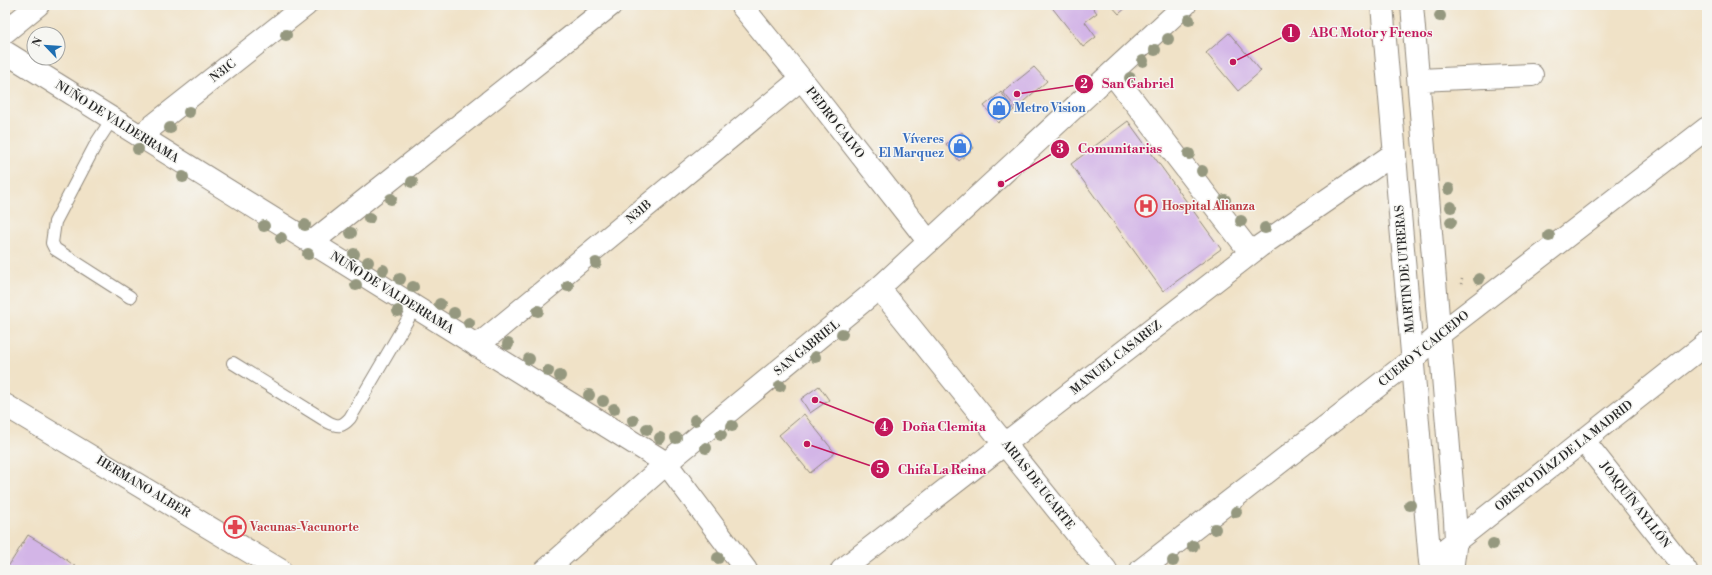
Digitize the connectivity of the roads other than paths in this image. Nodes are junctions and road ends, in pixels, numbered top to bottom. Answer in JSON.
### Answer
{"nodes":[{"id":1,"x":38,"y":5,"type":"edge"},
{"id":2,"x":306,"y":5,"type":"edge"},
{"id":3,"x":611,"y":5,"type":"edge"},
{"id":4,"x":741,"y":5,"type":"edge"},
{"id":5,"x":1185,"y":5,"type":"edge"},
{"id":6,"x":1382,"y":5,"type":"edge"},
{"id":7,"x":1412,"y":5,"type":"edge"},
{"id":8,"x":5,"y":32,"type":"edge"},
{"id":9,"x":5,"y":52,"type":"edge"},
{"id":10,"x":1112,"y":73,"type":"junction"},
{"id":11,"x":1532,"y":75,"type":"dead end"},
{"id":12,"x":801,"y":78,"type":"junction"},
{"id":13,"x":1419,"y":80,"type":"junction"},
{"id":14,"x":112,"y":119,"type":"junction"},
{"id":15,"x":1707,"y":128,"type":"edge"},
{"id":16,"x":140,"y":136,"type":"junction"},
{"id":17,"x":1395,"y":153,"type":"junction"},
{"id":18,"x":929,"y":242,"type":"junction"},
{"id":19,"x":311,"y":243,"type":"junction"},
{"id":20,"x":1251,"y":253,"type":"junction"},
{"id":21,"x":879,"y":288,"type":"junction"},
{"id":22,"x":130,"y":297,"type":"dead end"},
{"id":23,"x":415,"y":307,"type":"junction"},
{"id":24,"x":1440,"y":334,"type":"junction"},
{"id":25,"x":1707,"y":343,"type":"edge"},
{"id":26,"x":477,"y":346,"type":"junction"},
{"id":27,"x":1414,"y":358,"type":"junction"},
{"id":28,"x":233,"y":363,"type":"dead end"},
{"id":29,"x":5,"y":405,"type":"edge"},
{"id":30,"x":1584,"y":440,"type":"junction"},
{"id":31,"x":1006,"y":444,"type":"junction"},
{"id":32,"x":666,"y":464,"type":"junction"},
{"id":33,"x":1456,"y":540,"type":"junction"},
{"id":34,"x":555,"y":567,"type":"edge"},
{"id":35,"x":1432,"y":568,"type":"edge"},
{"id":36,"x":280,"y":570,"type":"edge"},
{"id":37,"x":746,"y":570,"type":"edge"},
{"id":38,"x":842,"y":570,"type":"edge"},
{"id":39,"x":1106,"y":570,"type":"edge"},
{"id":40,"x":1141,"y":570,"type":"edge"},
{"id":41,"x":1452,"y":570,"type":"edge"},
{"id":42,"x":1686,"y":570,"type":"edge"}],
"edges":[{"from":1,"to":8,"type":"street"},
{"from":2,"to":16,"type":"street","name":"N31C"},
{"from":3,"to":19,"type":"street"},
{"from":4,"to":12,"type":"street","name":"PEDRO CALVO"},
{"from":5,"to":10,"type":"street","name":"SAN GABRIEL"},
{"from":6,"to":17,"type":"street","name":"MARTIN DE UTRERAS"},
{"from":7,"to":13,"type":"street"},
{"from":9,"to":14,"type":"street","name":"NUÑO DE VALDERRAMA"},
{"from":10,"to":18,"type":"street","name":"SAN GABRIEL"},
{"from":10,"to":20,"type":"street"},
{"from":11,"to":13,"type":"street"},
{"from":12,"to":18,"type":"street","name":"PEDRO CALVO"},
{"from":12,"to":26,"type":"street","name":"N31B"},
{"from":13,"to":24,"type":"street"},
{"from":14,"to":16,"type":"street","name":"NUÑO DE VALDERRAMA"},
{"from":14,"to":22,"type":"lane"},
{"from":15,"to":24,"type":"street","name":"CUERO Y CAICEDO"},
{"from":16,"to":19,"type":"street","name":"NUÑO DE VALDERRAMA"},
{"from":17,"to":20,"type":"street","name":"MANUEL CASAREZ"},
{"from":17,"to":27,"type":"street","name":"MARTIN DE UTRERAS"},
{"from":18,"to":21,"type":"street","name":"SAN GABRIEL"},
{"from":19,"to":23,"type":"street","name":"NUÑO DE VALDERRAMA"},
{"from":20,"to":31,"type":"street","name":"MANUEL CASAREZ"},
{"from":21,"to":31,"type":"street","name":"ARIAS DE UGARTE"},
{"from":21,"to":32,"type":"street","name":"SAN GABRIEL"},
{"from":23,"to":26,"type":"street","name":"NUÑO DE VALDERRAMA"},
{"from":23,"to":28,"type":"lane"},
{"from":24,"to":27,"type":"street","name":"CUERO Y CAICEDO"},
{"from":24,"to":33,"type":"street"},
{"from":25,"to":30,"type":"street","name":"OBISPO DÍAZ DE LA MADRID"},
{"from":26,"to":32,"type":"street","name":"NUÑO DE VALDERRAMA"},
{"from":27,"to":35,"type":"street","name":"MARTIN DE UTRERAS"},
{"from":27,"to":40,"type":"street","name":"CUERO Y CAICEDO"},
{"from":29,"to":36,"type":"street","name":"HERMANO ALBER"},
{"from":30,"to":33,"type":"street","name":"OBISPO DÍAZ DE LA MADRID"},
{"from":30,"to":42,"type":"street","name":"JOAQUÍN AYLLÓN"},
{"from":31,"to":38,"type":"street","name":"MANUEL CASAREZ"},
{"from":31,"to":39,"type":"street","name":"ARIAS DE UGARTE"},
{"from":32,"to":34,"type":"street","name":"SAN GABRIEL"},
{"from":32,"to":37,"type":"street","name":"NUÑO DE VALDERRAMA"},
{"from":33,"to":35,"type":"street","name":"OBISPO DÍAZ DE LA MADRID"},
{"from":33,"to":41,"type":"street"}]}
